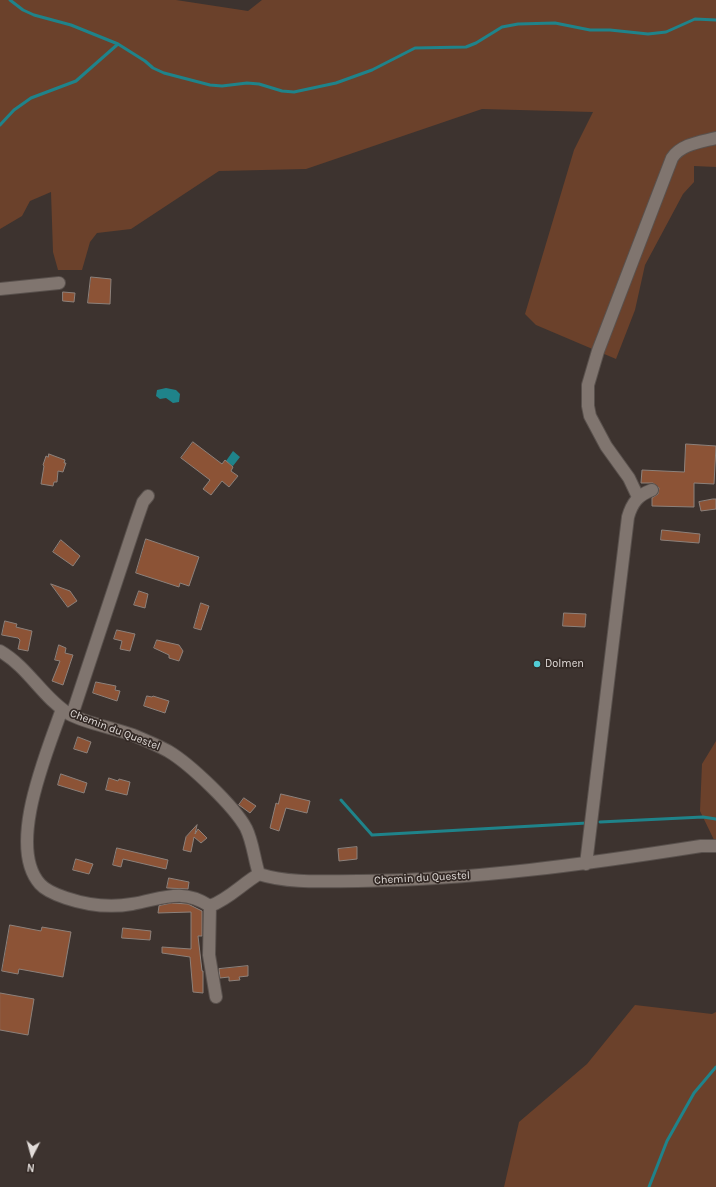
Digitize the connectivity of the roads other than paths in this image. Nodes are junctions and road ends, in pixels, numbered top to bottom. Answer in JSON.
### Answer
{"nodes":[{"id":1,"x":716,"y":138,"type":"edge"},
{"id":2,"x":59,"y":283,"type":"dead end"},
{"id":3,"x":0,"y":289,"type":"edge"},
{"id":4,"x":652,"y":490,"type":"dead end"},
{"id":5,"x":148,"y":496,"type":"dead end"},
{"id":6,"x":638,"y":497,"type":"junction"},
{"id":7,"x":0,"y":651,"type":"edge"},
{"id":8,"x":67,"y":712,"type":"junction"},
{"id":9,"x":716,"y":846,"type":"edge"},
{"id":10,"x":586,"y":864,"type":"junction"},
{"id":11,"x":259,"y":874,"type":"junction"},
{"id":12,"x":210,"y":906,"type":"junction"},
{"id":13,"x":216,"y":997,"type":"dead end"}],
"edges":[{"from":1,"to":6,"type":"street"},
{"from":2,"to":3,"type":"street"},
{"from":4,"to":6,"type":"street"},
{"from":5,"to":8,"type":"street"},
{"from":6,"to":10,"type":"street"},
{"from":7,"to":8,"type":"street","name":"Chemin du Questel"},
{"from":8,"to":11,"type":"street","name":"Chemin du Questel"},
{"from":8,"to":12,"type":"street"},
{"from":9,"to":10,"type":"street","name":"Chemin du Questel"},
{"from":10,"to":11,"type":"street","name":"Chemin du Questel"},
{"from":11,"to":12,"type":"street"},
{"from":12,"to":13,"type":"street"}]}
